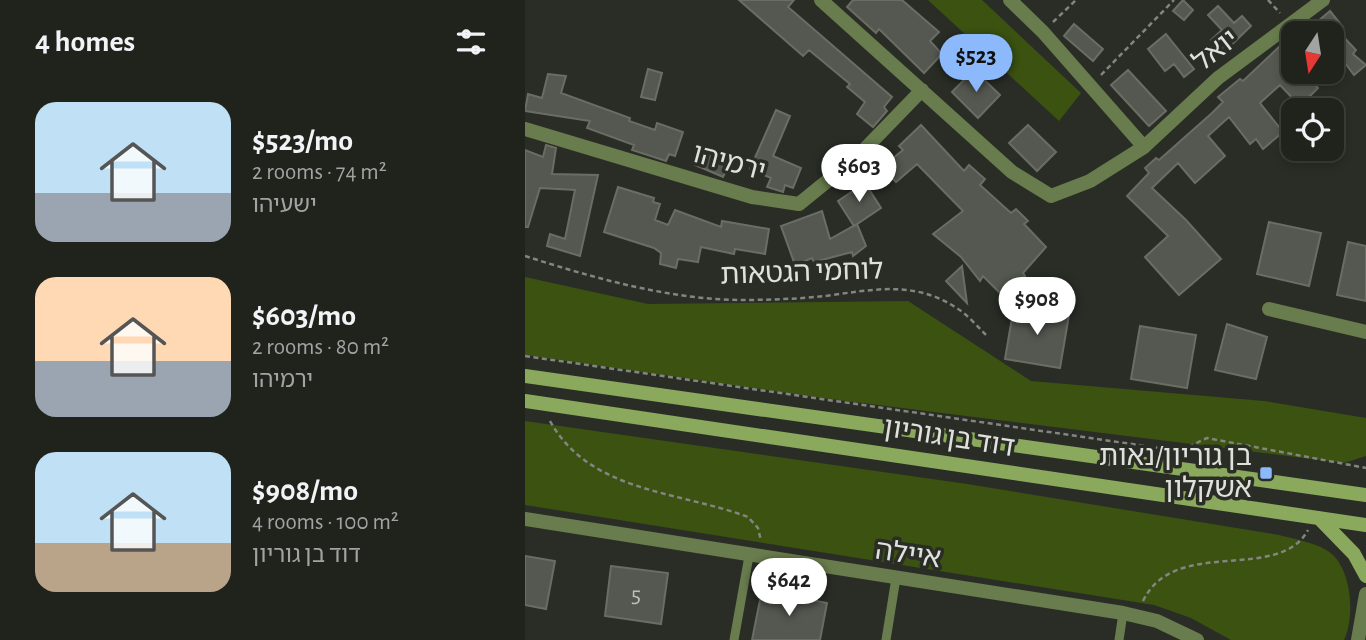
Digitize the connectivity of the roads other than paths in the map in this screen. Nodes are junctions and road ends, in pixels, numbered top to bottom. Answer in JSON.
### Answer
{"nodes":[{"id":1,"x":821,"y":0,"type":"edge"},
{"id":2,"x":1010,"y":0,"type":"edge"},
{"id":3,"x":1323,"y":0,"type":"edge"},
{"id":4,"x":922,"y":90,"type":"junction"},
{"id":5,"x":525,"y":129,"type":"edge"},
{"id":6,"x":1145,"y":147,"type":"junction"},
{"id":7,"x":1269,"y":309,"type":"dead end"},
{"id":8,"x":1366,"y":332,"type":"edge"},
{"id":9,"x":525,"y":376,"type":"edge"},
{"id":10,"x":525,"y":401,"type":"edge"},
{"id":11,"x":1366,"y":487,"type":"edge"},
{"id":12,"x":1347,"y":492,"type":"junction"},
{"id":13,"x":1366,"y":495,"type":"edge"},
{"id":14,"x":1317,"y":518,"type":"junction"},
{"id":15,"x":525,"y":519,"type":"edge"},
{"id":16,"x":1366,"y":525,"type":"edge"},
{"id":17,"x":755,"y":557,"type":"junction"},
{"id":18,"x":1366,"y":576,"type":"edge"},
{"id":19,"x":896,"y":578,"type":"junction"},
{"id":20,"x":1366,"y":594,"type":"edge"},
{"id":21,"x":1130,"y":615,"type":"junction"},
{"id":22,"x":734,"y":640,"type":"edge"},
{"id":23,"x":886,"y":640,"type":"edge"},
{"id":24,"x":1119,"y":640,"type":"edge"},
{"id":25,"x":1197,"y":640,"type":"edge"},
{"id":26,"x":1358,"y":640,"type":"edge"}],
"edges":[{"from":1,"to":4,"type":"street"},
{"from":2,"to":6,"type":"street"},
{"from":3,"to":6,"type":"street","name":"יואל"},
{"from":4,"to":5,"type":"street","name":"ירמיהו"},
{"from":4,"to":6,"type":"street","name":"יואל"},
{"from":7,"to":8,"type":"street"},
{"from":9,"to":12,"type":"main road","name":"דוד בן גוריון"},
{"from":10,"to":14,"type":"main road","name":"דוד בן גוריון"},
{"from":11,"to":12,"type":"main road"},
{"from":12,"to":13,"type":"main road","name":"דוד בן גוריון"},
{"from":14,"to":16,"type":"main road","name":"דוד בן גוריון"},
{"from":14,"to":18,"type":"main road"},
{"from":15,"to":17,"type":"street","name":"איילה"},
{"from":17,"to":19,"type":"street","name":"איילה"},
{"from":17,"to":22,"type":"lane"},
{"from":19,"to":21,"type":"street","name":"איילה"},
{"from":19,"to":23,"type":"lane"},
{"from":20,"to":26,"type":"street"},
{"from":21,"to":24,"type":"lane"},
{"from":21,"to":25,"type":"street","name":"איילה"}]}
